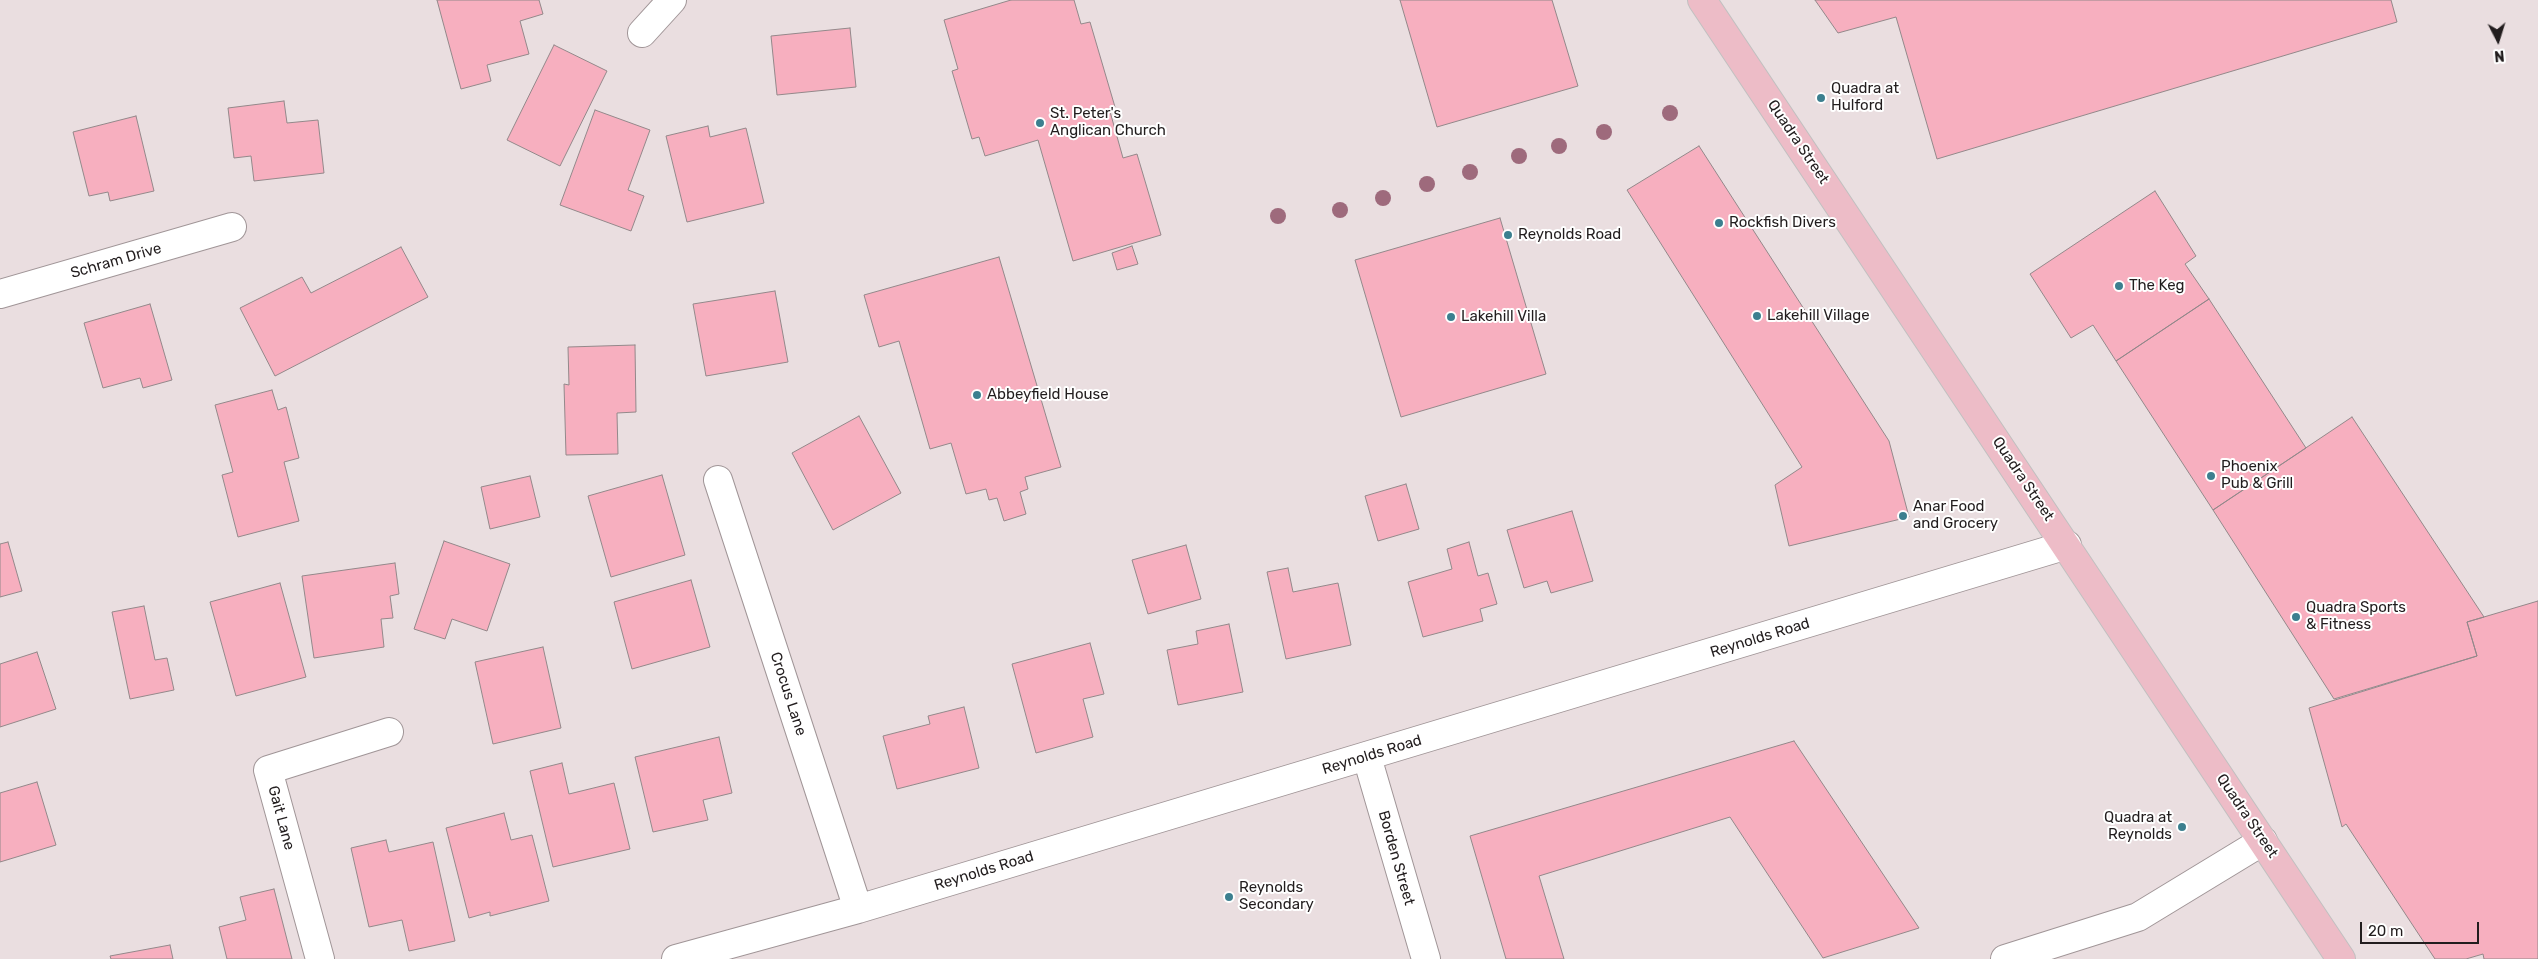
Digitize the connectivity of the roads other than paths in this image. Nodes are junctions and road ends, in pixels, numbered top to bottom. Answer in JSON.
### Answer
{"nodes":[{"id":1,"x":672,"y":0,"type":"edge"},
{"id":2,"x":1702,"y":0,"type":"edge"},
{"id":3,"x":642,"y":33,"type":"dead end"},
{"id":4,"x":232,"y":227,"type":"dead end"},
{"id":5,"x":0,"y":294,"type":"edge"},
{"id":6,"x":718,"y":480,"type":"dead end"},
{"id":7,"x":2067,"y":545,"type":"junction"},
{"id":8,"x":389,"y":732,"type":"dead end"},
{"id":9,"x":1367,"y":757,"type":"junction"},
{"id":10,"x":2263,"y":841,"type":"junction"},
{"id":11,"x":858,"y":909,"type":"junction"},
{"id":12,"x":320,"y":959,"type":"edge"},
{"id":13,"x":676,"y":959,"type":"edge"},
{"id":14,"x":1426,"y":959,"type":"edge"},
{"id":15,"x":2006,"y":959,"type":"edge"},
{"id":16,"x":2341,"y":959,"type":"edge"}],
"edges":[{"from":1,"to":3,"type":"street"},
{"from":2,"to":7,"type":"main road","name":"Quadra Street"},
{"from":4,"to":5,"type":"street","name":"Schram Drive"},
{"from":6,"to":11,"type":"street","name":"Crocus Lane"},
{"from":7,"to":9,"type":"street","name":"Reynolds Road"},
{"from":7,"to":10,"type":"main road","name":"Quadra Street"},
{"from":8,"to":12,"type":"street","name":"Gait Lane"},
{"from":9,"to":11,"type":"street","name":"Reynolds Road"},
{"from":9,"to":14,"type":"street","name":"Borden Street"},
{"from":10,"to":15,"type":"street"},
{"from":10,"to":16,"type":"main road","name":"Quadra Street"},
{"from":11,"to":13,"type":"street","name":"Reynolds Road"}]}
